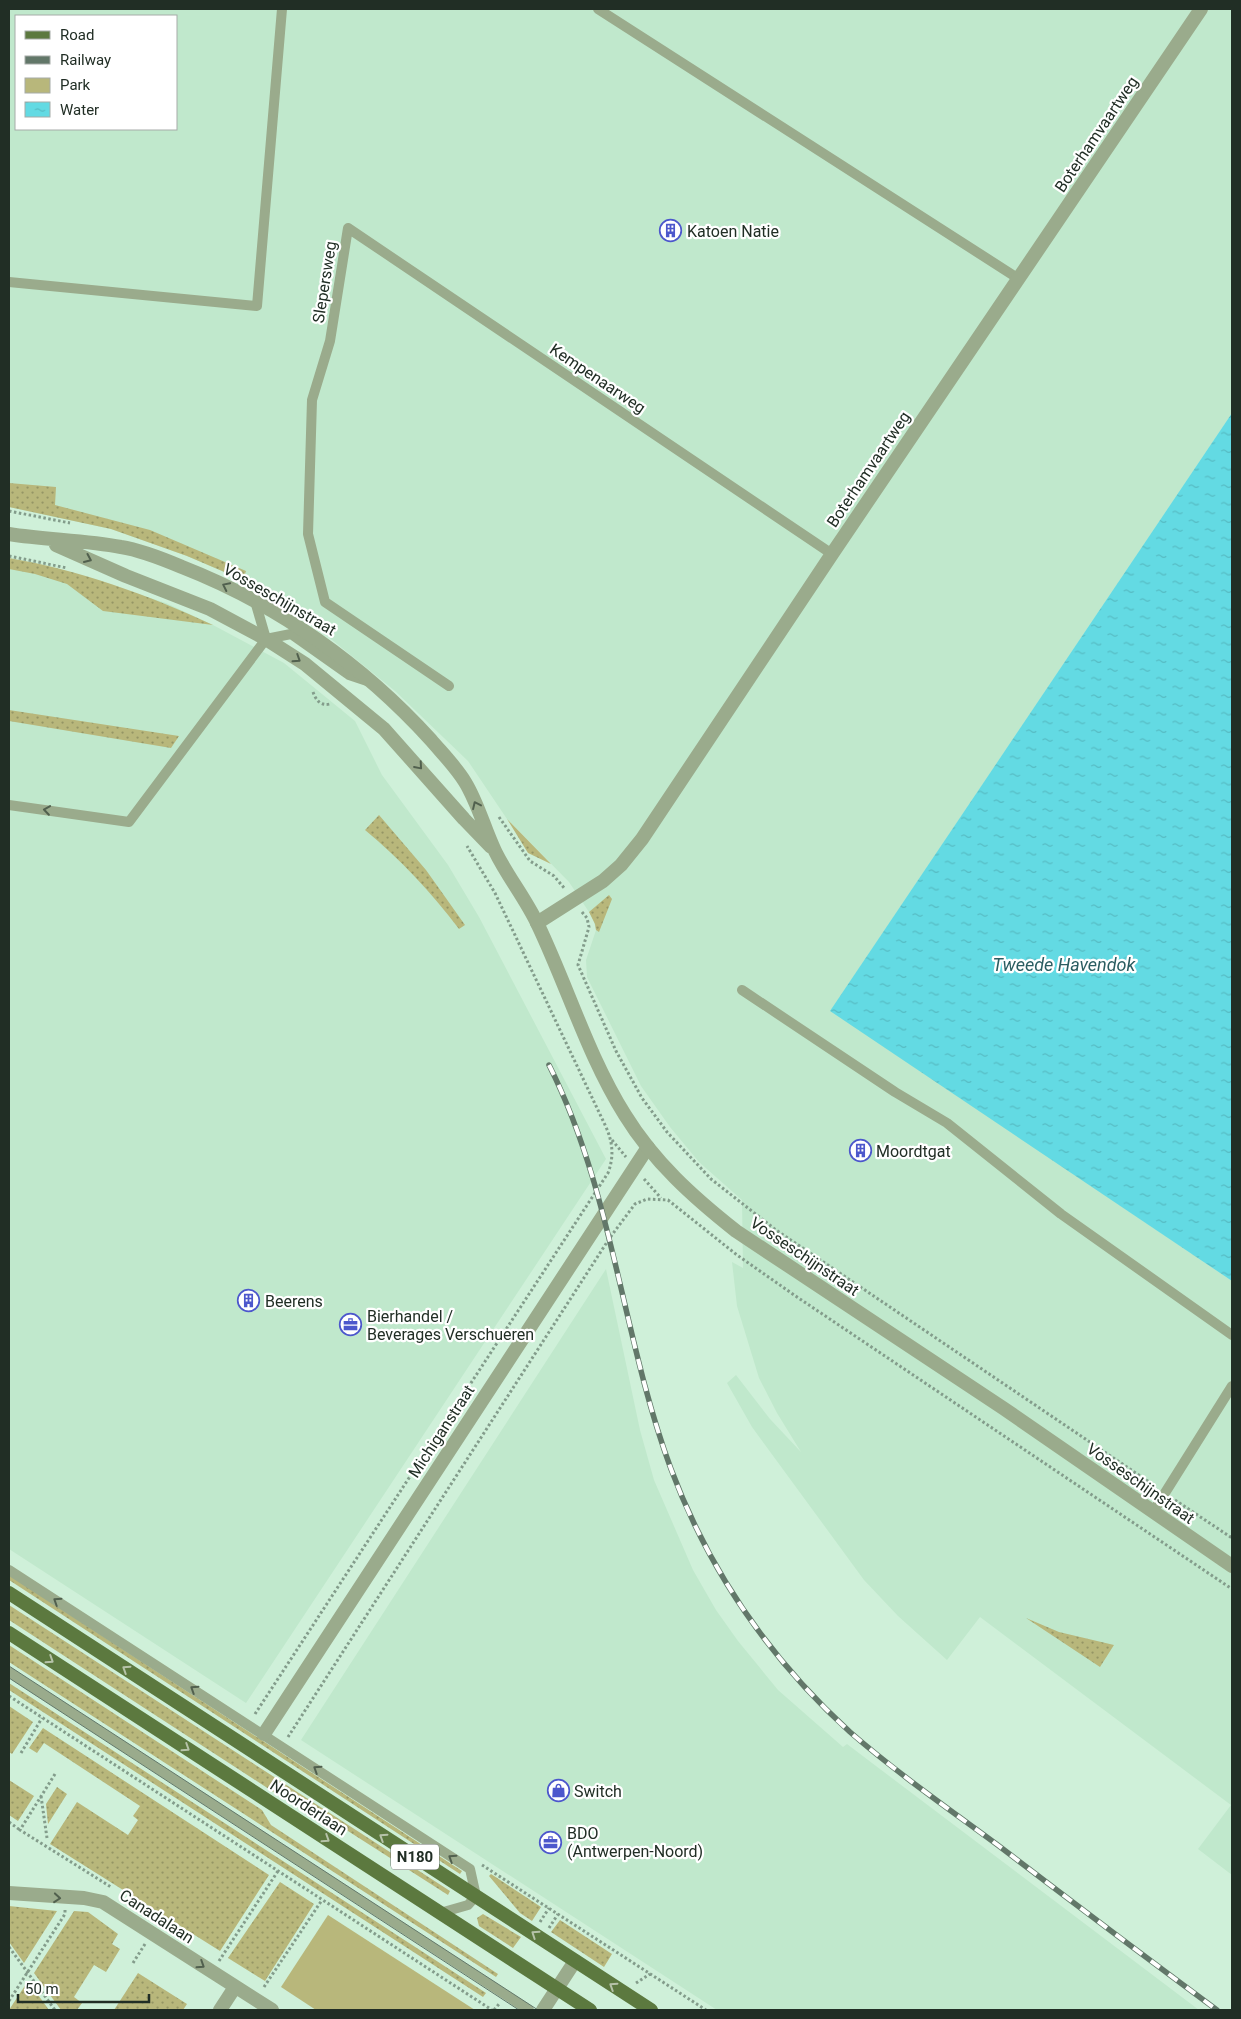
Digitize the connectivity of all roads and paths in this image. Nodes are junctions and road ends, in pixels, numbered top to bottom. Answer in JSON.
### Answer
{"nodes":[{"id":1,"x":282,"y":9,"type":"edge"},
{"id":2,"x":598,"y":9,"type":"edge"},
{"id":3,"x":1201,"y":9,"type":"edge"},
{"id":4,"x":348,"y":228,"type":"joint"},
{"id":5,"x":1019,"y":279,"type":"junction"},
{"id":6,"x":9,"y":282,"type":"edge"},
{"id":7,"x":9,"y":511,"type":"edge"},
{"id":8,"x":78,"y":525,"type":"dead end"},
{"id":9,"x":9,"y":534,"type":"edge"},
{"id":10,"x":44,"y":540,"type":"junction"},
{"id":11,"x":832,"y":554,"type":"junction"},
{"id":12,"x":9,"y":556,"type":"edge"},
{"id":13,"x":68,"y":568,"type":"dead end"},
{"id":14,"x":255,"y":601,"type":"junction"},
{"id":15,"x":266,"y":639,"type":"junction"},
{"id":16,"x":373,"y":683,"type":"junction"},
{"id":17,"x":449,"y":686,"type":"dead end"},
{"id":18,"x":311,"y":687,"type":"dead end"},
{"id":19,"x":334,"y":701,"type":"dead end"},
{"id":20,"x":9,"y":805,"type":"edge"},
{"id":21,"x":496,"y":813,"type":"dead end"},
{"id":22,"x":462,"y":838,"type":"dead end"},
{"id":23,"x":494,"y":850,"type":"junction"},
{"id":24,"x":573,"y":900,"type":"junction"},
{"id":25,"x":537,"y":923,"type":"junction"},
{"id":26,"x":742,"y":990,"type":"dead end"},
{"id":27,"x":648,"y":1146,"type":"junction"},
{"id":28,"x":1232,"y":1335,"type":"edge"},
{"id":29,"x":1232,"y":1386,"type":"edge"},
{"id":30,"x":1166,"y":1494,"type":"junction"},
{"id":31,"x":1153,"y":1512,"type":"junction"},
{"id":32,"x":1232,"y":1538,"type":"edge"},
{"id":33,"x":1232,"y":1566,"type":"edge"},
{"id":34,"x":9,"y":1570,"type":"edge"},
{"id":35,"x":1232,"y":1589,"type":"edge"},
{"id":36,"x":9,"y":1592,"type":"edge"},
{"id":37,"x":9,"y":1633,"type":"edge"},
{"id":38,"x":9,"y":1672,"type":"edge"},
{"id":39,"x":9,"y":1696,"type":"edge"},
{"id":40,"x":254,"y":1716,"type":"dead end"},
{"id":41,"x":42,"y":1718,"type":"junction"},
{"id":42,"x":264,"y":1734,"type":"junction"},
{"id":43,"x":287,"y":1737,"type":"dead end"},
{"id":44,"x":21,"y":1753,"type":"dead end"},
{"id":45,"x":55,"y":1774,"type":"dead end"},
{"id":46,"x":41,"y":1796,"type":"junction"},
{"id":47,"x":9,"y":1822,"type":"edge"},
{"id":48,"x":20,"y":1830,"type":"junction"},
{"id":49,"x":47,"y":1838,"type":"dead end"},
{"id":50,"x":278,"y":1872,"type":"junction"},
{"id":51,"x":113,"y":1889,"type":"dead end"},
{"id":52,"x":9,"y":1894,"type":"edge"},
{"id":53,"x":476,"y":1896,"type":"junction"},
{"id":54,"x":65,"y":1898,"type":"junction"},
{"id":55,"x":322,"y":1900,"type":"junction"},
{"id":56,"x":440,"y":1914,"type":"junction"},
{"id":57,"x":9,"y":1947,"type":"edge"},
{"id":58,"x":213,"y":1952,"type":"dead end"},
{"id":59,"x":221,"y":1958,"type":"junction"},
{"id":60,"x":575,"y":1961,"type":"junction"},
{"id":61,"x":27,"y":1972,"type":"junction"},
{"id":62,"x":212,"y":1972,"type":"junction"},
{"id":63,"x":235,"y":1987,"type":"junction"},
{"id":64,"x":557,"y":1990,"type":"junction"},
{"id":65,"x":9,"y":2000,"type":"edge"},
{"id":66,"x":256,"y":2000,"type":"junction"},
{"id":67,"x":55,"y":2010,"type":"edge"},
{"id":68,"x":220,"y":2010,"type":"edge"},
{"id":69,"x":272,"y":2010,"type":"edge"},
{"id":70,"x":492,"y":2010,"type":"edge"},
{"id":71,"x":529,"y":2010,"type":"edge"},
{"id":72,"x":543,"y":2010,"type":"edge"},
{"id":73,"x":590,"y":2010,"type":"edge"},
{"id":74,"x":651,"y":2010,"type":"edge"}],
"edges":[{"from":1,"to":6,"type":"lane"},
{"from":2,"to":5,"type":"lane"},
{"from":3,"to":5,"type":"street","name":"Boterhamvaartweg"},
{"from":4,"to":11,"type":"lane","name":"Kempenaarweg"},
{"from":4,"to":17,"type":"lane","name":"Slepersweg"},
{"from":5,"to":11,"type":"street","name":"Boterhamvaartweg"},
{"from":7,"to":8,"type":"path"},
{"from":9,"to":10,"type":"street","name":"Vosseschijnstraat"},
{"from":14,"to":10,"type":"street","name":"Vosseschijnstraat","one_way":true},
{"from":10,"to":15,"type":"street","name":"Vosseschijnstraat","one_way":true},
{"from":11,"to":24,"type":"street","name":"Boterhamvaartweg"},
{"from":12,"to":13,"type":"path"},
{"from":14,"to":15,"type":"lane"},
{"from":14,"to":16,"type":"street","name":"Vosseschijnstraat"},
{"from":15,"to":16,"type":"lane"},
{"from":15,"to":20,"type":"lane","one_way":true},
{"from":15,"to":23,"type":"street","name":"Vosseschijnstraat","one_way":true},
{"from":23,"to":16,"type":"street","name":"Vosseschijnstraat","one_way":true},
{"from":18,"to":19,"type":"path"},
{"from":21,"to":24,"type":"path"},
{"from":22,"to":40,"type":"path"},
{"from":23,"to":25,"type":"street","name":"Vosseschijnstraat"},
{"from":24,"to":25,"type":"street","name":"Boterhamvaartweg"},
{"from":24,"to":30,"type":"path"},
{"from":25,"to":27,"type":"street","name":"Vosseschijnstraat"},
{"from":26,"to":28,"type":"lane"},
{"from":27,"to":31,"type":"street","name":"Vosseschijnstraat"},
{"from":27,"to":42,"type":"street","name":"Michiganstraat"},
{"from":29,"to":30,"type":"lane"},
{"from":30,"to":31,"type":"lane"},
{"from":30,"to":32,"type":"path"},
{"from":31,"to":33,"type":"street","name":"Vosseschijnstraat"},
{"from":42,"to":34,"type":"lane","one_way":true},
{"from":35,"to":43,"type":"path"},
{"from":53,"to":36,"type":"main road","name":"Noorderlaan","number":"N180","one_way":true},
{"from":37,"to":56,"type":"main road","name":"Noorderlaan","number":"N180","one_way":true},
{"from":38,"to":71,"type":"lane"},
{"from":39,"to":41,"type":"path"},
{"from":41,"to":44,"type":"path"},
{"from":41,"to":50,"type":"path"},
{"from":53,"to":42,"type":"lane","one_way":true},
{"from":45,"to":46,"type":"path"},
{"from":46,"to":48,"type":"path"},
{"from":46,"to":49,"type":"path"},
{"from":47,"to":48,"type":"path"},
{"from":48,"to":51,"type":"path"},
{"from":50,"to":55,"type":"path"},
{"from":50,"to":59,"type":"path"},
{"from":52,"to":54,"type":"street","name":"Canadalaan","one_way":true},
{"from":53,"to":56,"type":"lane"},
{"from":60,"to":53,"type":"main road","name":"Noorderlaan","number":"N180","one_way":true},
{"from":54,"to":61,"type":"path"},
{"from":54,"to":62,"type":"street","name":"Canadalaan","one_way":true},
{"from":55,"to":66,"type":"path"},
{"from":55,"to":70,"type":"path"},
{"from":56,"to":64,"type":"main road","name":"Noorderlaan","number":"N180"},
{"from":57,"to":61,"type":"path"},
{"from":58,"to":59,"type":"path"},
{"from":59,"to":62,"type":"path"},
{"from":60,"to":64,"type":"street"},
{"from":74,"to":60,"type":"main road","name":"Noorderlaan","number":"N180","one_way":true},
{"from":61,"to":65,"type":"path"},
{"from":61,"to":67,"type":"path"},
{"from":62,"to":63,"type":"street","name":"Canadalaan"},
{"from":63,"to":66,"type":"street","name":"Canadalaan"},
{"from":63,"to":68,"type":"street"},
{"from":64,"to":72,"type":"street"},
{"from":64,"to":73,"type":"main road","name":"Noorderlaan","number":"N180"},
{"from":66,"to":69,"type":"street","name":"Canadalaan"}]}
